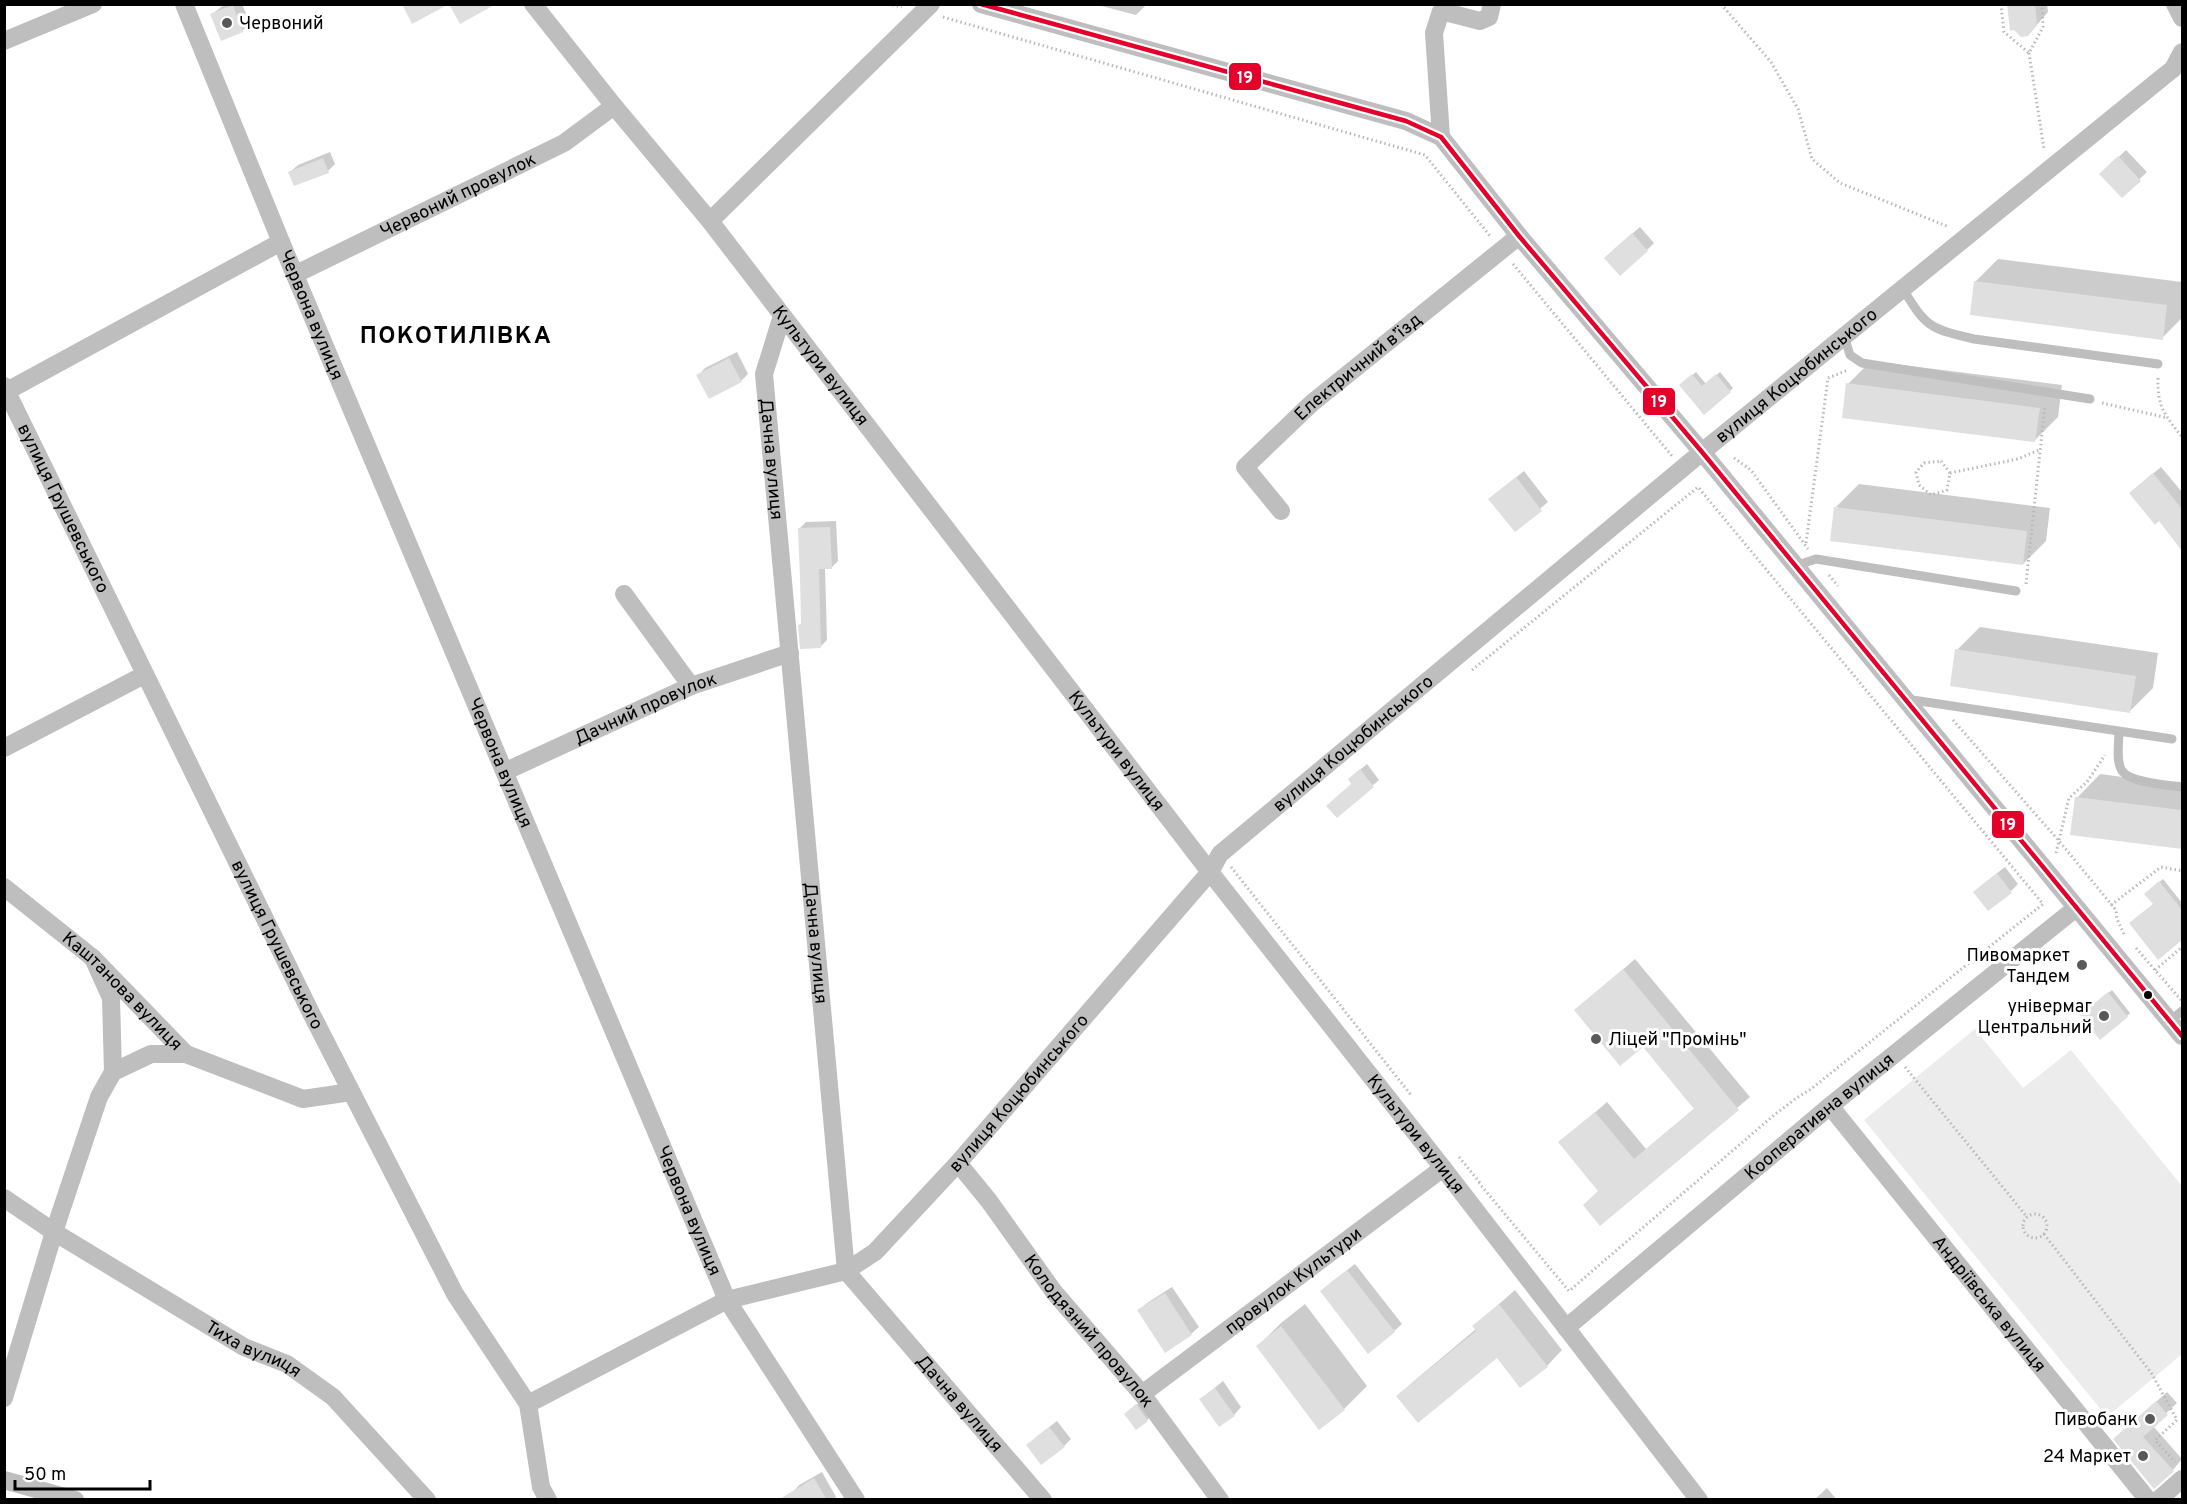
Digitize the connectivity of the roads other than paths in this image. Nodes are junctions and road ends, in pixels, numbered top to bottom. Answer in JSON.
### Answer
{"nodes":[{"id":1,"x":93,"y":4,"type":"edge"},
{"id":2,"x":184,"y":4,"type":"edge"},
{"id":3,"x":534,"y":4,"type":"edge"},
{"id":4,"x":981,"y":4,"type":"edge"},
{"id":5,"x":1492,"y":4,"type":"edge"},
{"id":6,"x":2175,"y":4,"type":"edge"},
{"id":7,"x":927,"y":8,"type":"edge"},
{"id":8,"x":2182,"y":18,"type":"edge"},
{"id":9,"x":4,"y":41,"type":"edge"},
{"id":10,"x":2182,"y":52,"type":"edge"},
{"id":11,"x":614,"y":106,"type":"junction"},
{"id":12,"x":1441,"y":137,"type":"junction"},
{"id":13,"x":710,"y":221,"type":"junction"},
{"id":14,"x":1519,"y":236,"type":"junction"},
{"id":15,"x":281,"y":242,"type":"junction"},
{"id":16,"x":296,"y":274,"type":"junction"},
{"id":17,"x":1903,"y":289,"type":"junction"},
{"id":18,"x":782,"y":316,"type":"junction"},
{"id":19,"x":1844,"y":336,"type":"junction"},
{"id":20,"x":2158,"y":364,"type":"road end"},
{"id":21,"x":6,"y":389,"type":"edge"},
{"id":22,"x":2090,"y":399,"type":"road end"},
{"id":23,"x":1702,"y":452,"type":"junction"},
{"id":24,"x":1281,"y":511,"type":"dead end"},
{"id":25,"x":1795,"y":566,"type":"junction"},
{"id":26,"x":2016,"y":591,"type":"road end"},
{"id":27,"x":624,"y":594,"type":"dead end"},
{"id":28,"x":790,"y":653,"type":"junction"},
{"id":29,"x":144,"y":675,"type":"junction"},
{"id":30,"x":691,"y":686,"type":"junction"},
{"id":31,"x":1904,"y":699,"type":"junction"},
{"id":32,"x":2119,"y":731,"type":"junction"},
{"id":33,"x":2172,"y":740,"type":"dead end"},
{"id":34,"x":4,"y":747,"type":"edge"},
{"id":35,"x":506,"y":771,"type":"junction"},
{"id":36,"x":2182,"y":787,"type":"edge"},
{"id":37,"x":1209,"y":872,"type":"junction"},
{"id":38,"x":4,"y":886,"type":"edge"},
{"id":39,"x":2076,"y":908,"type":"junction"},
{"id":40,"x":93,"y":958,"type":"junction"},
{"id":41,"x":2176,"y":1016,"type":"edge"},
{"id":42,"x":2182,"y":1036,"type":"edge"},
{"id":43,"x":186,"y":1054,"type":"junction"},
{"id":44,"x":113,"y":1072,"type":"junction"},
{"id":45,"x":351,"y":1092,"type":"junction"},
{"id":46,"x":1830,"y":1106,"type":"junction"},
{"id":47,"x":958,"y":1163,"type":"junction"},
{"id":48,"x":1443,"y":1168,"type":"junction"},
{"id":49,"x":4,"y":1198,"type":"edge"},
{"id":50,"x":54,"y":1232,"type":"junction"},
{"id":51,"x":846,"y":1271,"type":"junction"},
{"id":52,"x":727,"y":1300,"type":"junction"},
{"id":53,"x":1566,"y":1328,"type":"junction"},
{"id":54,"x":1142,"y":1394,"type":"junction"},
{"id":55,"x":4,"y":1398,"type":"edge"},
{"id":56,"x":528,"y":1404,"type":"junction"},
{"id":57,"x":2179,"y":1471,"type":"edge"},
{"id":58,"x":4,"y":1480,"type":"edge"},
{"id":59,"x":75,"y":1500,"type":"edge"},
{"id":60,"x":427,"y":1500,"type":"edge"},
{"id":61,"x":548,"y":1500,"type":"edge"},
{"id":62,"x":856,"y":1500,"type":"edge"},
{"id":63,"x":1043,"y":1500,"type":"edge"},
{"id":64,"x":1220,"y":1500,"type":"edge"},
{"id":65,"x":1700,"y":1500,"type":"edge"},
{"id":66,"x":2148,"y":1500,"type":"edge"},
{"id":67,"x":2158,"y":1500,"type":"edge"}],
"edges":[{"from":1,"to":9,"type":"street"},
{"from":2,"to":15,"type":"street","name":"Червона вулиця"},
{"from":3,"to":11,"type":"street","name":"Культури вулиця"},
{"from":4,"to":12,"type":"street"},
{"from":5,"to":12,"type":"street"},
{"from":6,"to":8,"type":"street"},
{"from":7,"to":13,"type":"street"},
{"from":10,"to":17,"type":"street","name":"вулиця Коцюбинського"},
{"from":11,"to":13,"type":"street","name":"Культури вулиця"},
{"from":11,"to":16,"type":"street","name":"Червоний провулок"},
{"from":12,"to":14,"type":"street"},
{"from":13,"to":18,"type":"street","name":"Культури вулиця"},
{"from":14,"to":23,"type":"street"},
{"from":14,"to":24,"type":"street","name":"Електричний в’їзд"},
{"from":15,"to":16,"type":"street","name":"Червона вулиця"},
{"from":15,"to":21,"type":"street"},
{"from":16,"to":35,"type":"street","name":"Червона вулиця"},
{"from":17,"to":19,"type":"street","name":"вулиця Коцюбинського"},
{"from":17,"to":20,"type":"lane"},
{"from":18,"to":28,"type":"street","name":"Дачна вулиця"},
{"from":18,"to":37,"type":"street","name":"Культури вулиця"},
{"from":19,"to":22,"type":"lane"},
{"from":19,"to":23,"type":"street","name":"вулиця Коцюбинського"},
{"from":21,"to":29,"type":"street","name":"вулиця Грушевського"},
{"from":23,"to":25,"type":"street"},
{"from":23,"to":37,"type":"street","name":"вулиця Коцюбинського"},
{"from":25,"to":26,"type":"lane"},
{"from":25,"to":31,"type":"street"},
{"from":27,"to":30,"type":"street"},
{"from":28,"to":30,"type":"street","name":"Дачний провулок"},
{"from":28,"to":51,"type":"street","name":"Дачна вулиця"},
{"from":29,"to":34,"type":"street"},
{"from":29,"to":45,"type":"street","name":"вулиця Грушевського"},
{"from":30,"to":35,"type":"street","name":"Дачний провулок"},
{"from":31,"to":32,"type":"lane"},
{"from":31,"to":39,"type":"street"},
{"from":32,"to":33,"type":"lane"},
{"from":32,"to":36,"type":"lane"},
{"from":35,"to":52,"type":"street","name":"Червона вулиця"},
{"from":37,"to":47,"type":"street","name":"вулиця Коцюбинського"},
{"from":37,"to":48,"type":"street","name":"Культури вулиця"},
{"from":38,"to":40,"type":"street","name":"Каштанова вулиця"},
{"from":39,"to":41,"type":"street"},
{"from":39,"to":46,"type":"street","name":"Кооперативна вулиця"},
{"from":40,"to":43,"type":"street","name":"Каштанова вулиця"},
{"from":40,"to":44,"type":"street"},
{"from":41,"to":42,"type":"street"},
{"from":43,"to":44,"type":"street"},
{"from":43,"to":45,"type":"street","name":"Каштанова вулиця"},
{"from":44,"to":50,"type":"street"},
{"from":45,"to":56,"type":"street","name":"вулиця Грушевського"},
{"from":46,"to":53,"type":"street","name":"Кооперативна вулиця"},
{"from":46,"to":66,"type":"street","name":"Андріївська вулиця"},
{"from":47,"to":51,"type":"street","name":"вулиця Коцюбинського"},
{"from":47,"to":54,"type":"street","name":"Колодязний провулок"},
{"from":48,"to":53,"type":"street","name":"Культури вулиця"},
{"from":48,"to":54,"type":"street","name":"провулок Культури"},
{"from":49,"to":50,"type":"street","name":"Тиха вулиця"},
{"from":50,"to":55,"type":"street"},
{"from":50,"to":60,"type":"street","name":"Тиха вулиця"},
{"from":51,"to":52,"type":"street","name":"вулиця Коцюбинського"},
{"from":51,"to":63,"type":"street","name":"Дачна вулиця"},
{"from":52,"to":56,"type":"street","name":"вулиця Коцюбинського"},
{"from":52,"to":62,"type":"street","name":"Червона вулиця"},
{"from":53,"to":65,"type":"street","name":"Культури вулиця"},
{"from":54,"to":64,"type":"street","name":"Колодязний провулок"},
{"from":56,"to":61,"type":"street","name":"вулиця Грушевського"},
{"from":57,"to":67,"type":"street"},
{"from":58,"to":59,"type":"street"}]}
